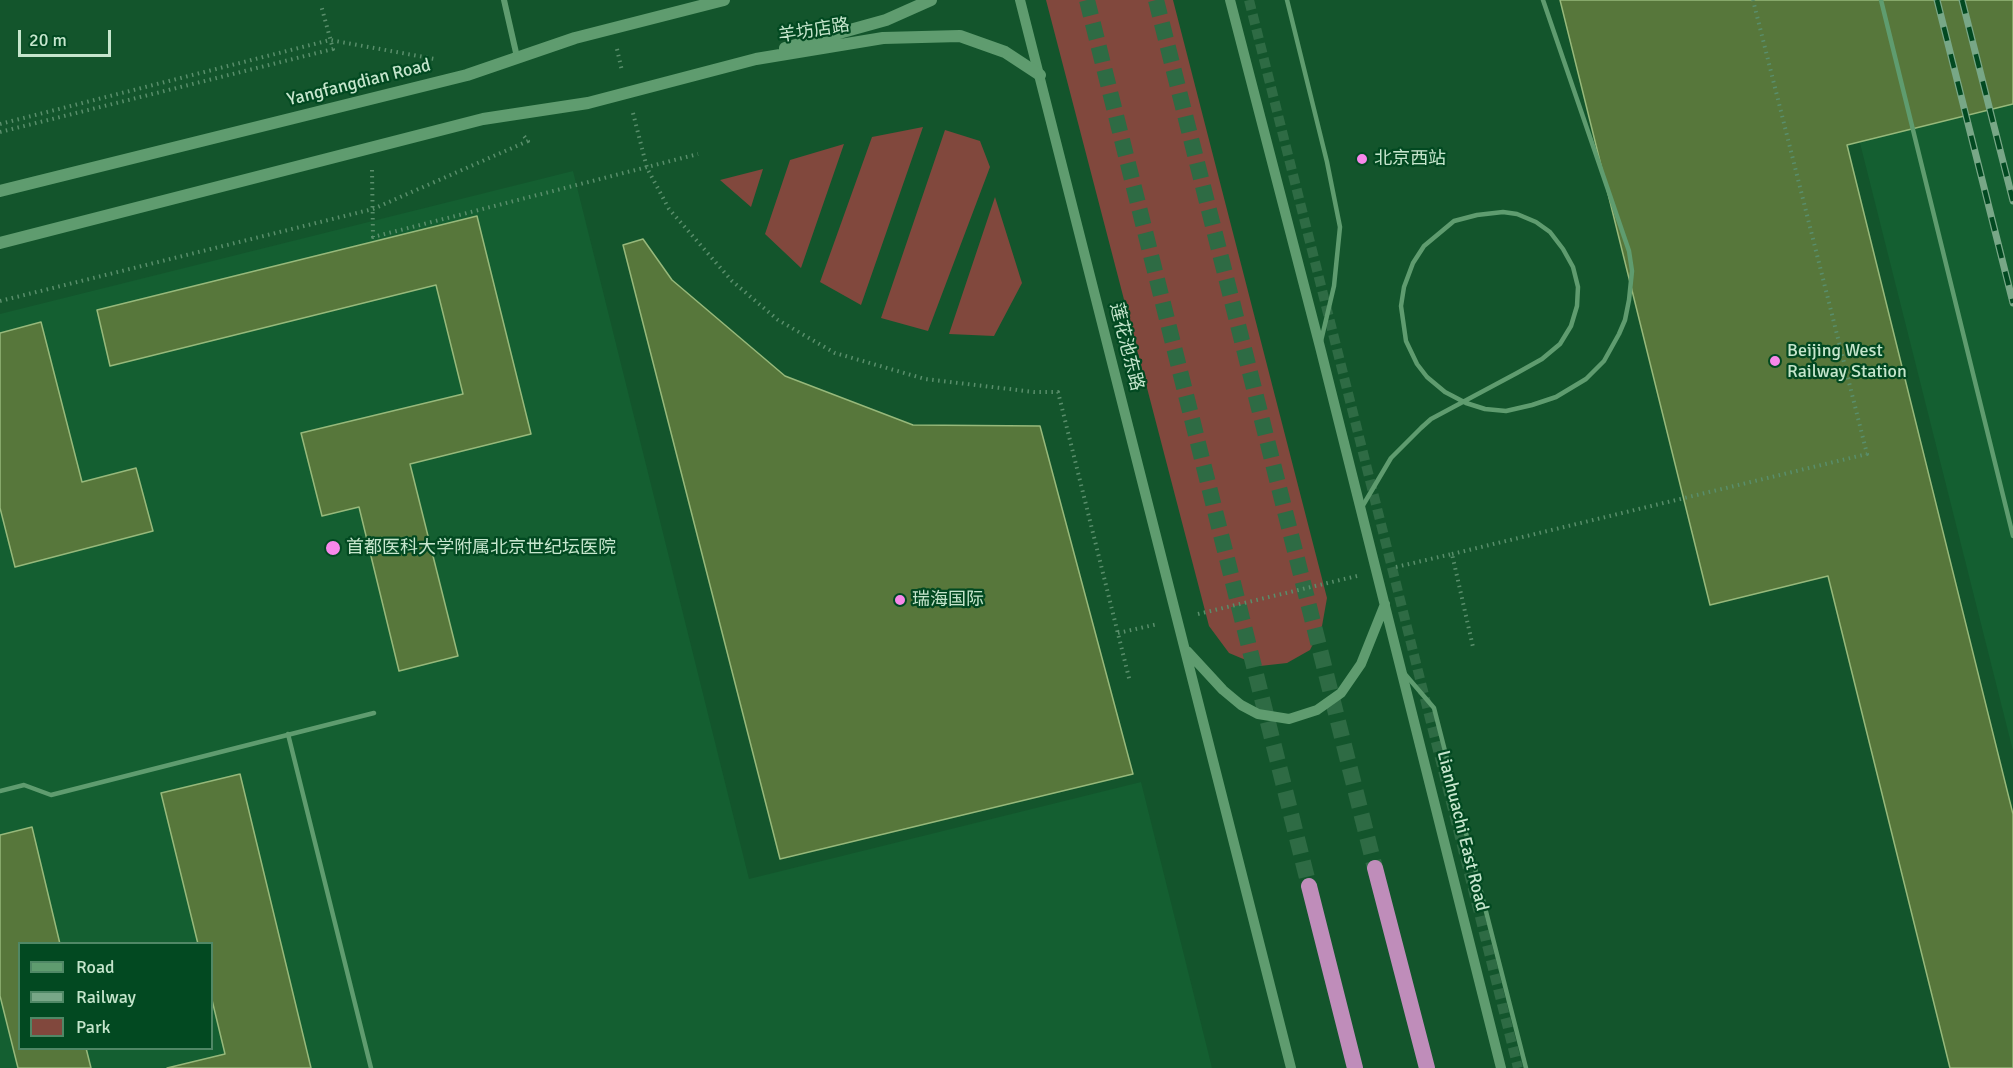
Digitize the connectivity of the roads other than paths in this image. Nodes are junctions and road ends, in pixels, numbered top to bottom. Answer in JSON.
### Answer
{"nodes":[{"id":1,"x":504,"y":0,"type":"edge"},
{"id":2,"x":724,"y":0,"type":"edge"},
{"id":3,"x":931,"y":0,"type":"edge"},
{"id":4,"x":1020,"y":0,"type":"edge"},
{"id":5,"x":1230,"y":0,"type":"edge"},
{"id":6,"x":1287,"y":0,"type":"edge"},
{"id":7,"x":1543,"y":0,"type":"edge"},
{"id":8,"x":1881,"y":0,"type":"edge"},
{"id":9,"x":517,"y":57,"type":"junction"},
{"id":10,"x":756,"y":59,"type":"junction"},
{"id":11,"x":1040,"y":75,"type":"junction"},
{"id":12,"x":0,"y":191,"type":"edge"},
{"id":13,"x":0,"y":243,"type":"edge"},
{"id":14,"x":1320,"y":347,"type":"junction"},
{"id":15,"x":1361,"y":509,"type":"junction"},
{"id":16,"x":2013,"y":536,"type":"edge"},
{"id":17,"x":1385,"y":604,"type":"junction"},
{"id":18,"x":1185,"y":649,"type":"junction"},
{"id":19,"x":1402,"y":670,"type":"junction"},
{"id":20,"x":374,"y":712,"type":"dead end"},
{"id":21,"x":288,"y":734,"type":"junction"},
{"id":22,"x":0,"y":791,"type":"edge"},
{"id":23,"x":1375,"y":868,"type":"tunnel mouth"},
{"id":24,"x":1309,"y":886,"type":"tunnel mouth"},
{"id":25,"x":371,"y":1068,"type":"edge"},
{"id":26,"x":1291,"y":1068,"type":"edge"},
{"id":27,"x":1355,"y":1068,"type":"edge"},
{"id":28,"x":1427,"y":1068,"type":"edge"},
{"id":29,"x":1501,"y":1068,"type":"edge"},
{"id":30,"x":1526,"y":1068,"type":"edge"}],
"edges":[{"from":1,"to":9,"type":"street"},
{"from":2,"to":9,"type":"main road","name":"Yangfangdian Road"},
{"from":3,"to":10,"type":"main road"},
{"from":4,"to":11,"type":"street","name":"莲花池东路"},
{"from":5,"to":14,"type":"street"},
{"from":6,"to":14,"type":"lane"},
{"from":7,"to":15,"type":"lane"},
{"from":8,"to":16,"type":"lane"},
{"from":9,"to":12,"type":"main road","name":"Yangfangdian Road"},
{"from":10,"to":11,"type":"main road","name":"羊坊店路"},
{"from":10,"to":13,"type":"main road","name":"羊坊店路"},
{"from":11,"to":18,"type":"street","name":"莲花池东路"},
{"from":14,"to":15,"type":"street"},
{"from":15,"to":17,"type":"street"},
{"from":17,"to":18,"type":"street"},
{"from":17,"to":19,"type":"street","name":"Lianhuachi East Road"},
{"from":18,"to":26,"type":"street","name":"莲花池东路"},
{"from":19,"to":29,"type":"street","name":"Lianhuachi East Road"},
{"from":19,"to":30,"type":"lane"},
{"from":20,"to":21,"type":"lane"},
{"from":21,"to":22,"type":"lane"},
{"from":21,"to":25,"type":"lane"},
{"from":23,"to":28,"type":"highway"},
{"from":24,"to":27,"type":"highway"}]}
